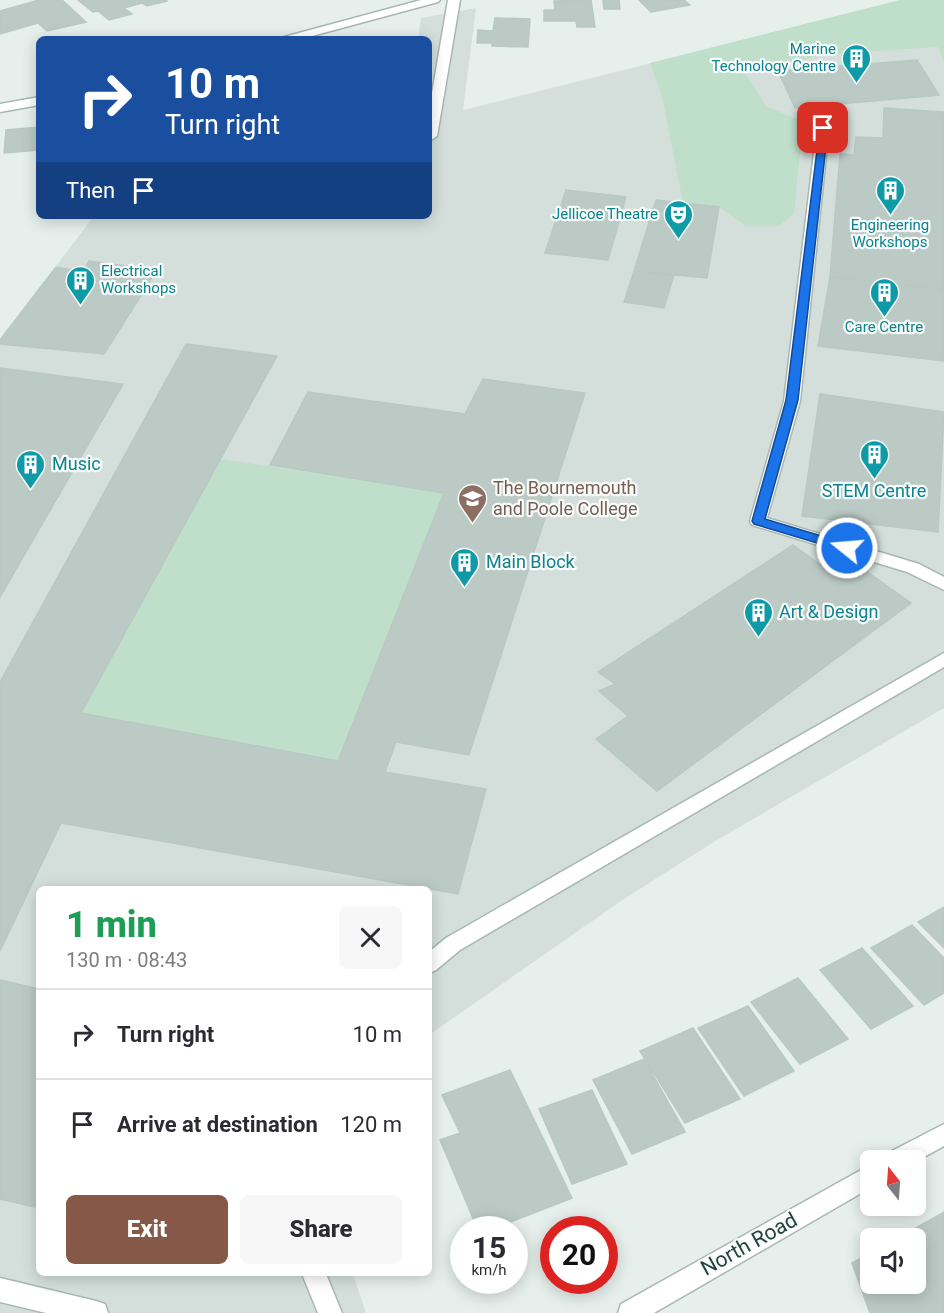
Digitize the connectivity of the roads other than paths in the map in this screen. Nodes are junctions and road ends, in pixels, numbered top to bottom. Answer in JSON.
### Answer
{"nodes":[{"id":1,"x":434,"y":0,"type":"edge"},
{"id":2,"x":454,"y":0,"type":"edge"},
{"id":3,"x":299,"y":36,"type":"edge"},
{"id":4,"x":36,"y":102,"type":"edge"},
{"id":5,"x":0,"y":108,"type":"edge"},
{"id":6,"x":823,"y":128,"type":"dead end"},
{"id":7,"x":432,"y":130,"type":"edge"},
{"id":8,"x":944,"y":584,"type":"edge"},
{"id":9,"x":944,"y":659,"type":"edge"},
{"id":10,"x":432,"y":962,"type":"edge"},
{"id":11,"x":944,"y":1134,"type":"edge"},
{"id":12,"x":916,"y":1150,"type":"edge"},
{"id":13,"x":860,"y":1182,"type":"edge"},
{"id":14,"x":315,"y":1276,"type":"edge"},
{"id":15,"x":0,"y":1290,"type":"edge"},
{"id":16,"x":96,"y":1313,"type":"edge"},
{"id":17,"x":330,"y":1313,"type":"edge"},
{"id":18,"x":630,"y":1313,"type":"edge"}],
"edges":[{"from":1,"to":3,"type":"street"},
{"from":2,"to":7,"type":"street"},
{"from":4,"to":5,"type":"street"},
{"from":6,"to":8,"type":"street"},
{"from":9,"to":10,"type":"street"},
{"from":11,"to":12,"type":"street"},
{"from":13,"to":18,"type":"street","name":"North Road"},
{"from":14,"to":17,"type":"street"},
{"from":15,"to":16,"type":"street"}]}
